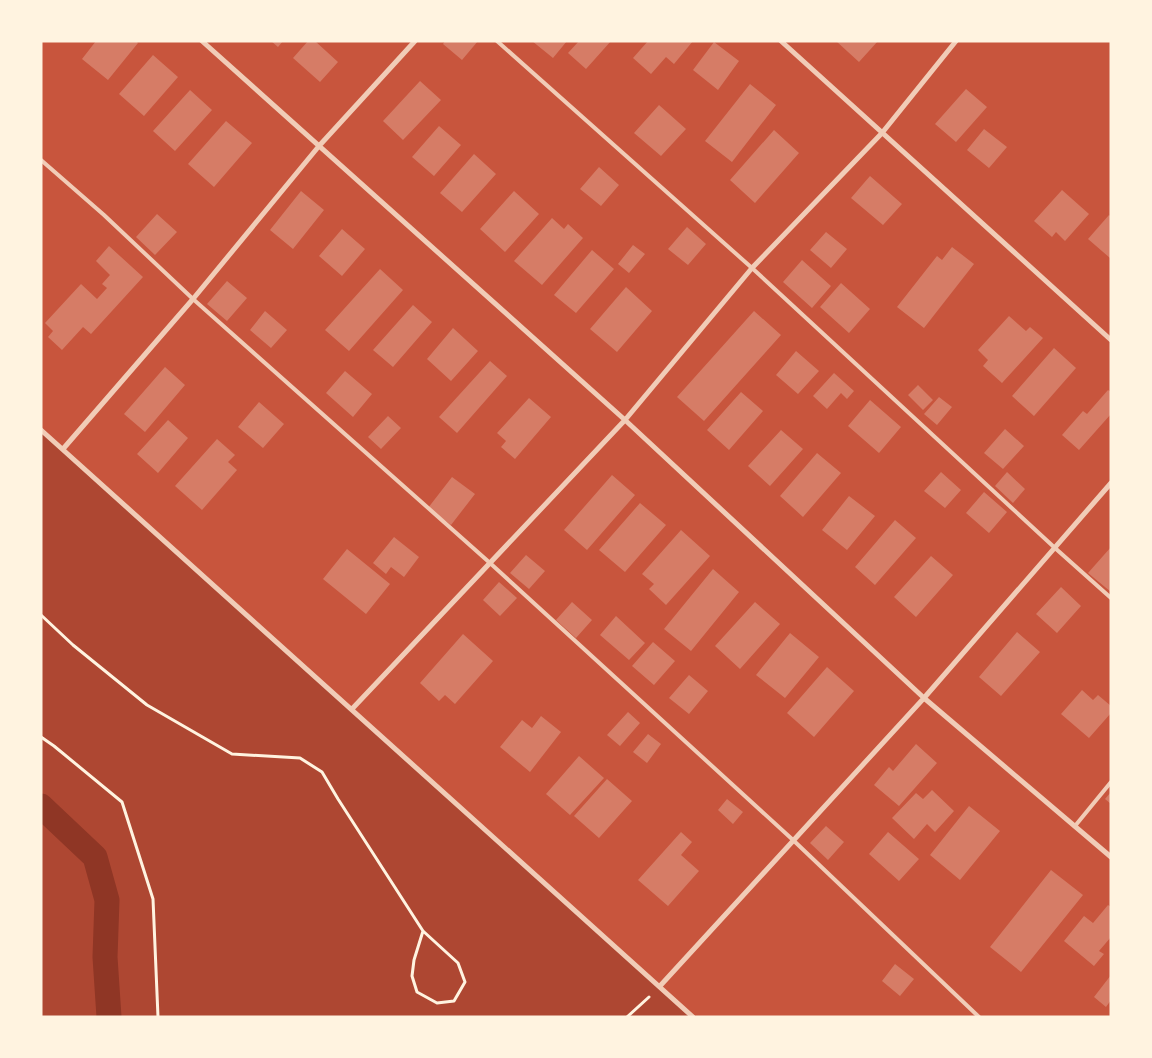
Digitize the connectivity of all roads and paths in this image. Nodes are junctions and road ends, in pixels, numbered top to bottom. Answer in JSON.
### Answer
{"nodes":[{"id":1,"x":202,"y":41,"type":"edge"},
{"id":2,"x":415,"y":41,"type":"edge"},
{"id":3,"x":497,"y":41,"type":"edge"},
{"id":4,"x":781,"y":41,"type":"edge"},
{"id":5,"x":956,"y":41,"type":"edge"},
{"id":6,"x":882,"y":133,"type":"junction"},
{"id":7,"x":319,"y":146,"type":"junction"},
{"id":8,"x":41,"y":160,"type":"edge"},
{"id":9,"x":752,"y":268,"type":"junction"},
{"id":10,"x":193,"y":299,"type":"junction"},
{"id":11,"x":1111,"y":340,"type":"edge"},
{"id":12,"x":625,"y":420,"type":"junction"},
{"id":13,"x":41,"y":430,"type":"edge"},
{"id":14,"x":63,"y":449,"type":"junction"},
{"id":15,"x":1111,"y":483,"type":"edge"},
{"id":16,"x":1054,"y":548,"type":"junction"},
{"id":17,"x":490,"y":563,"type":"junction"},
{"id":18,"x":1111,"y":598,"type":"edge"},
{"id":19,"x":41,"y":615,"type":"edge"},
{"id":20,"x":924,"y":698,"type":"junction"},
{"id":21,"x":352,"y":709,"type":"junction"},
{"id":22,"x":41,"y":737,"type":"edge"},
{"id":23,"x":1111,"y":782,"type":"edge"},
{"id":24,"x":1075,"y":826,"type":"junction"},
{"id":25,"x":793,"y":840,"type":"junction"},
{"id":26,"x":1111,"y":856,"type":"edge"},
{"id":27,"x":422,"y":931,"type":"junction"},
{"id":28,"x":660,"y":986,"type":"junction"},
{"id":29,"x":158,"y":1017,"type":"edge"},
{"id":30,"x":627,"y":1017,"type":"edge"},
{"id":31,"x":693,"y":1017,"type":"edge"},
{"id":32,"x":980,"y":1017,"type":"edge"}],
"edges":[{"from":1,"to":7,"type":"street"},
{"from":2,"to":7,"type":"street"},
{"from":3,"to":9,"type":"lane"},
{"from":4,"to":6,"type":"street"},
{"from":5,"to":6,"type":"street"},
{"from":6,"to":9,"type":"street"},
{"from":6,"to":11,"type":"street"},
{"from":7,"to":10,"type":"street"},
{"from":7,"to":12,"type":"street"},
{"from":8,"to":10,"type":"lane"},
{"from":9,"to":12,"type":"street"},
{"from":9,"to":16,"type":"lane"},
{"from":10,"to":14,"type":"street"},
{"from":10,"to":17,"type":"lane"},
{"from":12,"to":17,"type":"street"},
{"from":12,"to":20,"type":"street"},
{"from":13,"to":14,"type":"street"},
{"from":14,"to":21,"type":"street"},
{"from":15,"to":16,"type":"street"},
{"from":16,"to":18,"type":"lane"},
{"from":16,"to":20,"type":"street"},
{"from":17,"to":21,"type":"street"},
{"from":17,"to":25,"type":"lane"},
{"from":19,"to":27,"type":"path"},
{"from":20,"to":24,"type":"street"},
{"from":20,"to":25,"type":"street"},
{"from":21,"to":28,"type":"street"},
{"from":22,"to":29,"type":"path"},
{"from":23,"to":24,"type":"lane"},
{"from":24,"to":26,"type":"street"},
{"from":25,"to":28,"type":"street"},
{"from":25,"to":32,"type":"lane"},
{"from":27,"to":27,"type":"path"},
{"from":28,"to":30,"type":"path"},
{"from":28,"to":31,"type":"street"}]}
